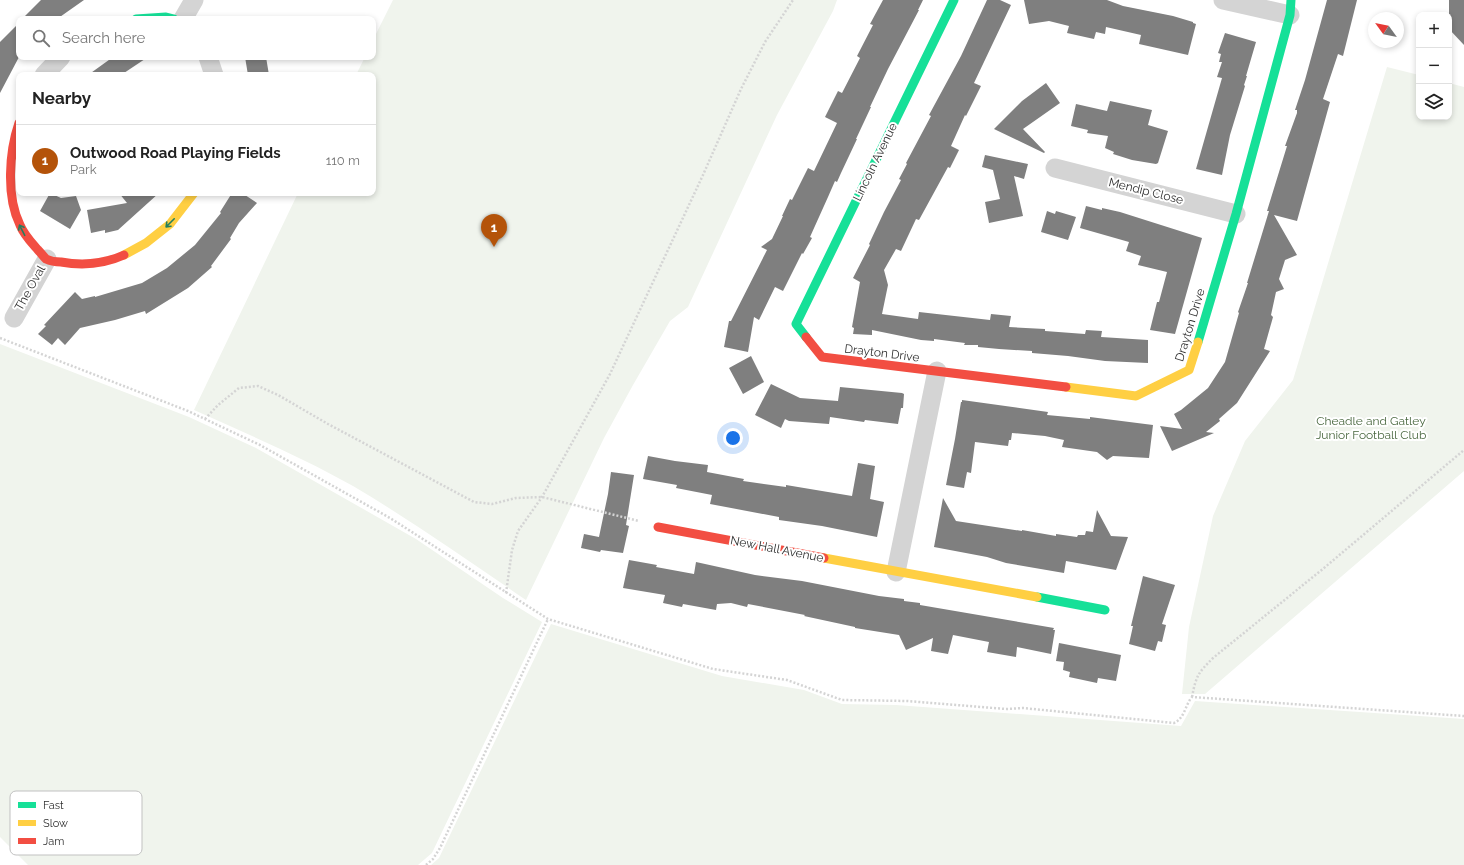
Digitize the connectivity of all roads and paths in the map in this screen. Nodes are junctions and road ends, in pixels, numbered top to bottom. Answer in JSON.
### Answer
{"nodes":[{"id":1,"x":194,"y":0,"type":"edge"},
{"id":2,"x":793,"y":0,"type":"edge"},
{"id":3,"x":954,"y":0,"type":"edge"},
{"id":4,"x":1223,"y":0,"type":"edge"},
{"id":5,"x":1290,"y":8,"type":"edge"},
{"id":6,"x":185,"y":16,"type":"edge"},
{"id":7,"x":59,"y":60,"type":"edge"},
{"id":8,"x":209,"y":60,"type":"edge"},
{"id":9,"x":47,"y":72,"type":"edge"},
{"id":10,"x":213,"y":72,"type":"edge"},
{"id":11,"x":16,"y":131,"type":"edge"},
{"id":12,"x":1055,"y":168,"type":"dead end"},
{"id":13,"x":192,"y":196,"type":"edge"},
{"id":14,"x":1236,"y":214,"type":"junction"},
{"id":15,"x":47,"y":259,"type":"junction"},
{"id":16,"x":14,"y":318,"type":"dead end"},
{"id":17,"x":796,"y":324,"type":"joint"},
{"id":18,"x":0,"y":338,"type":"edge"},
{"id":19,"x":937,"y":372,"type":"junction"},
{"id":20,"x":205,"y":419,"type":"junction"},
{"id":21,"x":1464,"y":450,"type":"edge"},
{"id":22,"x":542,"y":497,"type":"junction"},
{"id":23,"x":658,"y":526,"type":"joint"},
{"id":24,"x":896,"y":572,"type":"junction"},
{"id":25,"x":506,"y":593,"type":"junction"},
{"id":26,"x":1105,"y":610,"type":"dead end"},
{"id":27,"x":548,"y":619,"type":"junction"},
{"id":28,"x":1192,"y":697,"type":"junction"},
{"id":29,"x":1464,"y":716,"type":"edge"},
{"id":30,"x":426,"y":865,"type":"edge"}],
"edges":[{"from":1,"to":6,"type":"street"},
{"from":2,"to":22,"type":"path"},
{"from":3,"to":17,"type":"street","name":"Lincoln Avenue"},
{"from":4,"to":5,"type":"street"},
{"from":5,"to":14,"type":"street","name":"Drayton Drive"},
{"from":7,"to":9,"type":"street"},
{"from":8,"to":10,"type":"street"},
{"from":15,"to":11,"type":"street","name":"The Oval","one_way":true},
{"from":12,"to":14,"type":"street","name":"Mendip Close"},
{"from":13,"to":15,"type":"street","name":"The Oval","one_way":true},
{"from":14,"to":19,"type":"street","name":"Drayton Drive"},
{"from":15,"to":16,"type":"street","name":"The Oval"},
{"from":17,"to":19,"type":"street","name":"Drayton Drive"},
{"from":18,"to":20,"type":"path"},
{"from":19,"to":24,"type":"street"},
{"from":20,"to":22,"type":"path"},
{"from":20,"to":25,"type":"path"},
{"from":21,"to":28,"type":"path"},
{"from":22,"to":23,"type":"path"},
{"from":22,"to":25,"type":"path"},
{"from":23,"to":24,"type":"street","name":"New Hall Avenue"},
{"from":24,"to":26,"type":"street","name":"New Hall Avenue"},
{"from":25,"to":27,"type":"path"},
{"from":27,"to":28,"type":"path"},
{"from":27,"to":30,"type":"path"},
{"from":28,"to":29,"type":"path"}]}
